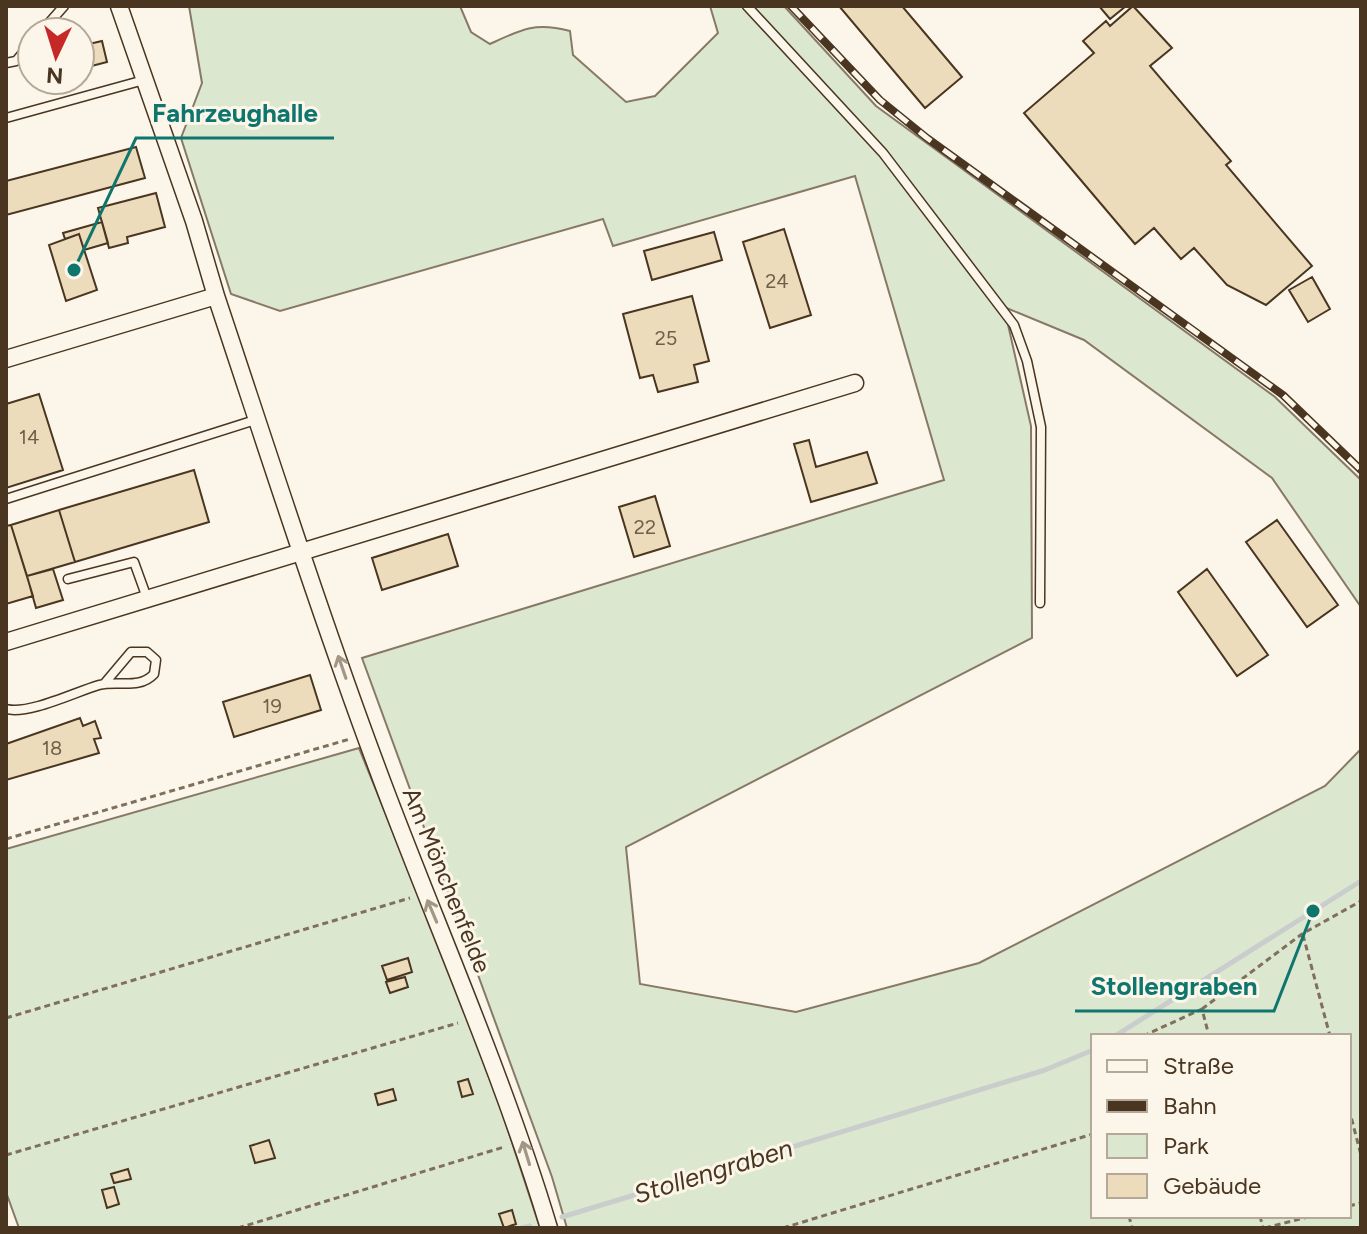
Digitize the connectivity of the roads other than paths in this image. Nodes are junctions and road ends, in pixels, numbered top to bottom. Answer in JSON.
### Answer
{"nodes":[{"id":1,"x":119,"y":6,"type":"edge"},
{"id":2,"x":747,"y":6,"type":"edge"},
{"id":3,"x":144,"y":80,"type":"junction"},
{"id":4,"x":6,"y":118,"type":"edge"},
{"id":5,"x":216,"y":296,"type":"junction"},
{"id":6,"x":6,"y":359,"type":"edge"},
{"id":7,"x":855,"y":383,"type":"dead end"},
{"id":8,"x":255,"y":420,"type":"junction"},
{"id":9,"x":6,"y":499,"type":"edge"},
{"id":10,"x":300,"y":550,"type":"junction"},
{"id":11,"x":68,"y":579,"type":"dead end"},
{"id":12,"x":147,"y":598,"type":"junction"},
{"id":13,"x":1040,"y":603,"type":"dead end"},
{"id":14,"x":6,"y":642,"type":"edge"},
{"id":15,"x":104,"y":684,"type":"junction"},
{"id":16,"x":6,"y":709,"type":"edge"},
{"id":17,"x":549,"y":1228,"type":"edge"}],
"edges":[{"from":1,"to":3,"type":"street","name":"Am Mönchenfelde"},
{"from":2,"to":13,"type":"lane"},
{"from":3,"to":4,"type":"lane"},
{"from":3,"to":5,"type":"street","name":"Am Mönchenfelde"},
{"from":5,"to":6,"type":"street"},
{"from":5,"to":8,"type":"street","name":"Am Mönchenfelde"},
{"from":7,"to":10,"type":"street"},
{"from":8,"to":9,"type":"lane"},
{"from":8,"to":10,"type":"street","name":"Am Mönchenfelde"},
{"from":10,"to":12,"type":"street"},
{"from":17,"to":10,"type":"street","name":"Am Mönchenfelde","one_way":true},
{"from":11,"to":12,"type":"lane"},
{"from":12,"to":14,"type":"street"},
{"from":15,"to":15,"type":"lane"},
{"from":15,"to":16,"type":"lane"}]}
